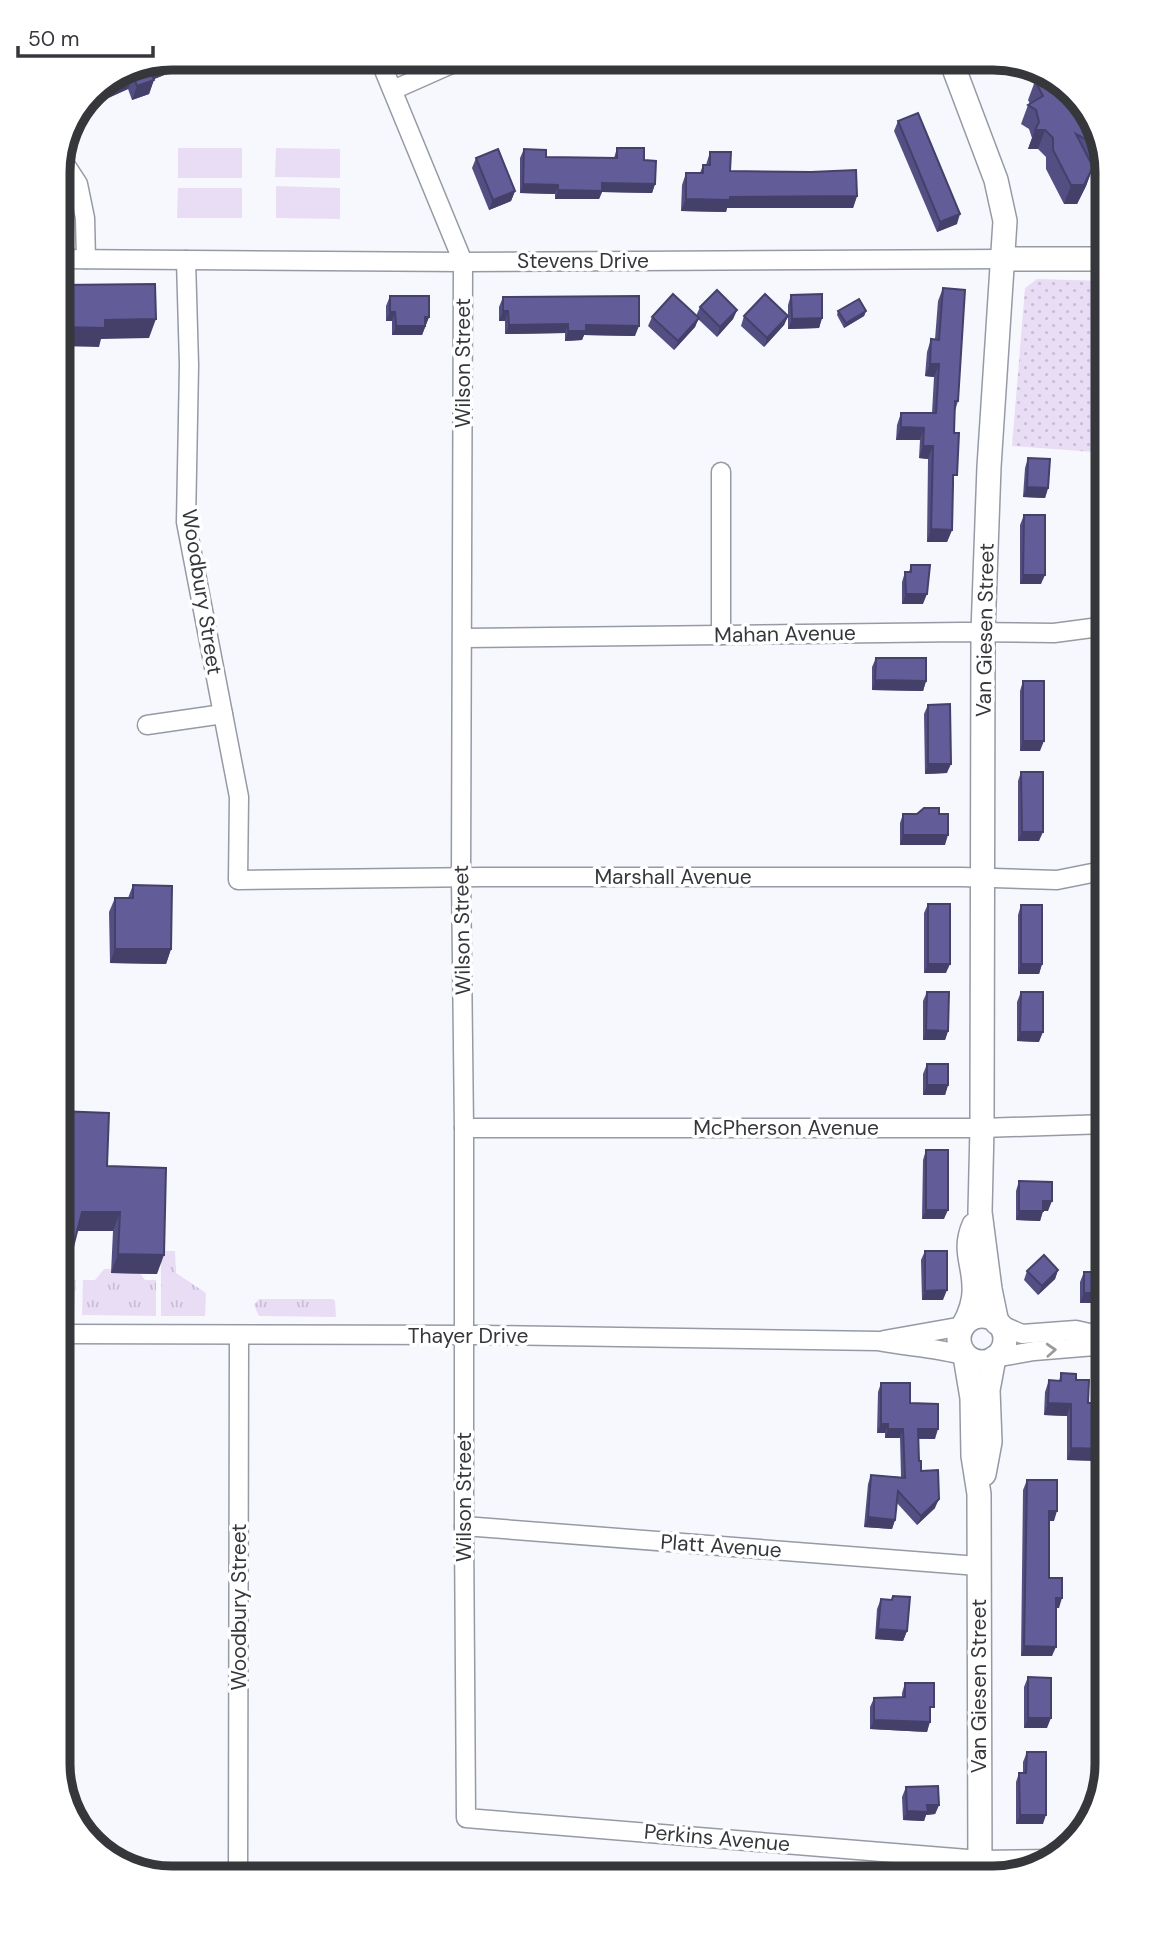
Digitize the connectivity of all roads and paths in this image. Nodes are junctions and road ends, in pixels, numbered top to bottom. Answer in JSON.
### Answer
{"nodes":[{"id":1,"x":384,"y":70,"type":"edge"},
{"id":2,"x":438,"y":70,"type":"edge"},
{"id":3,"x":958,"y":70,"type":"edge"},
{"id":4,"x":393,"y":90,"type":"junction"},
{"id":5,"x":70,"y":172,"type":"edge"},
{"id":6,"x":70,"y":259,"type":"edge"},
{"id":7,"x":86,"y":259,"type":"junction"},
{"id":8,"x":1095,"y":259,"type":"edge"},
{"id":9,"x":186,"y":260,"type":"junction"},
{"id":10,"x":1004,"y":260,"type":"junction"},
{"id":11,"x":463,"y":262,"type":"junction"},
{"id":12,"x":720,"y":472,"type":"dead end"},
{"id":13,"x":1095,"y":628,"type":"edge"},
{"id":14,"x":983,"y":632,"type":"junction"},
{"id":15,"x":720,"y":635,"type":"junction"},
{"id":16,"x":463,"y":638,"type":"junction"},
{"id":17,"x":223,"y":714,"type":"junction"},
{"id":18,"x":147,"y":725,"type":"dead end"},
{"id":19,"x":1095,"y":872,"type":"edge"},
{"id":20,"x":461,"y":877,"type":"junction"},
{"id":21,"x":983,"y":877,"type":"junction"},
{"id":22,"x":238,"y":880,"type":"joint"},
{"id":23,"x":1095,"y":1124,"type":"edge"},
{"id":24,"x":464,"y":1128,"type":"junction"},
{"id":25,"x":982,"y":1128,"type":"junction"},
{"id":26,"x":980,"y":1212,"type":"junction"},
{"id":27,"x":997,"y":1323,"type":"junction"},
{"id":28,"x":964,"y":1326,"type":"junction"},
{"id":29,"x":70,"y":1334,"type":"edge"},
{"id":30,"x":1095,"y":1334,"type":"edge"},
{"id":31,"x":464,"y":1335,"type":"junction"},
{"id":32,"x":239,"y":1336,"type":"junction"},
{"id":33,"x":878,"y":1341,"type":"junction"},
{"id":34,"x":1095,"y":1346,"type":"edge"},
{"id":35,"x":965,"y":1356,"type":"junction"},
{"id":36,"x":994,"y":1358,"type":"junction"},
{"id":37,"x":979,"y":1494,"type":"junction"},
{"id":38,"x":464,"y":1526,"type":"junction"},
{"id":39,"x":978,"y":1566,"type":"junction"},
{"id":40,"x":466,"y":1818,"type":"joint"},
{"id":41,"x":238,"y":1866,"type":"edge"},
{"id":42,"x":950,"y":1866,"type":"edge"},
{"id":43,"x":980,"y":1866,"type":"edge"}],
"edges":[{"from":1,"to":4,"type":"street","name":"Wilson Street"},
{"from":2,"to":4,"type":"street"},
{"from":3,"to":10,"type":"main road","name":"Van Giesen Street"},
{"from":4,"to":11,"type":"street","name":"Wilson Street"},
{"from":5,"to":7,"type":"street"},
{"from":6,"to":7,"type":"street","name":"Stevens Drive"},
{"from":7,"to":9,"type":"street","name":"Stevens Drive"},
{"from":8,"to":10,"type":"main road","name":"Stevens Drive"},
{"from":9,"to":11,"type":"street","name":"Stevens Drive"},
{"from":9,"to":17,"type":"street","name":"Woodbury Street"},
{"from":10,"to":11,"type":"street","name":"Stevens Drive"},
{"from":10,"to":14,"type":"main road","name":"Van Giesen Street"},
{"from":11,"to":16,"type":"street","name":"Wilson Street"},
{"from":12,"to":15,"type":"street"},
{"from":13,"to":14,"type":"street","name":"Mahan Avenue"},
{"from":14,"to":15,"type":"street","name":"Mahan Avenue"},
{"from":14,"to":21,"type":"main road","name":"Van Giesen Street"},
{"from":15,"to":16,"type":"street","name":"Mahan Avenue"},
{"from":16,"to":20,"type":"street","name":"Wilson Street"},
{"from":17,"to":18,"type":"street"},
{"from":17,"to":22,"type":"street","name":"Woodbury Street"},
{"from":19,"to":21,"type":"street","name":"Marshall Avenue"},
{"from":20,"to":21,"type":"street","name":"Marshall Avenue"},
{"from":20,"to":22,"type":"street","name":"Marshall Avenue"},
{"from":20,"to":24,"type":"street","name":"Wilson Street"},
{"from":21,"to":25,"type":"main road","name":"Van Giesen Street"},
{"from":23,"to":25,"type":"street","name":"McPherson Avenue"},
{"from":24,"to":25,"type":"street","name":"McPherson Avenue"},
{"from":24,"to":31,"type":"street","name":"Wilson Street"},
{"from":25,"to":26,"type":"main road","name":"Van Giesen Street"},
{"from":26,"to":27,"type":"main road","name":"Van Giesen Street"},
{"from":26,"to":28,"type":"main road","name":"Van Giesen Street"},
{"from":27,"to":28,"type":"main road"},
{"from":27,"to":30,"type":"street"},
{"from":27,"to":36,"type":"main road"},
{"from":28,"to":33,"type":"street","name":"Thayer Drive"},
{"from":28,"to":35,"type":"main road"},
{"from":29,"to":32,"type":"street","name":"Thayer Drive"},
{"from":31,"to":32,"type":"street","name":"Thayer Drive"},
{"from":31,"to":33,"type":"street","name":"Thayer Drive"},
{"from":31,"to":38,"type":"street","name":"Wilson Street"},
{"from":32,"to":41,"type":"street","name":"Woodbury Street"},
{"from":33,"to":35,"type":"street","name":"Thayer Drive"},
{"from":36,"to":34,"type":"street","one_way":true},
{"from":35,"to":36,"type":"main road"},
{"from":35,"to":37,"type":"main road","name":"Van Giesen Street"},
{"from":36,"to":37,"type":"main road","name":"Van Giesen Street"},
{"from":37,"to":39,"type":"main road","name":"Van Giesen Street"},
{"from":38,"to":39,"type":"street","name":"Platt Avenue"},
{"from":38,"to":40,"type":"street","name":"Wilson Street"},
{"from":39,"to":43,"type":"main road","name":"Van Giesen Street"},
{"from":40,"to":42,"type":"street","name":"Perkins Avenue"}]}
